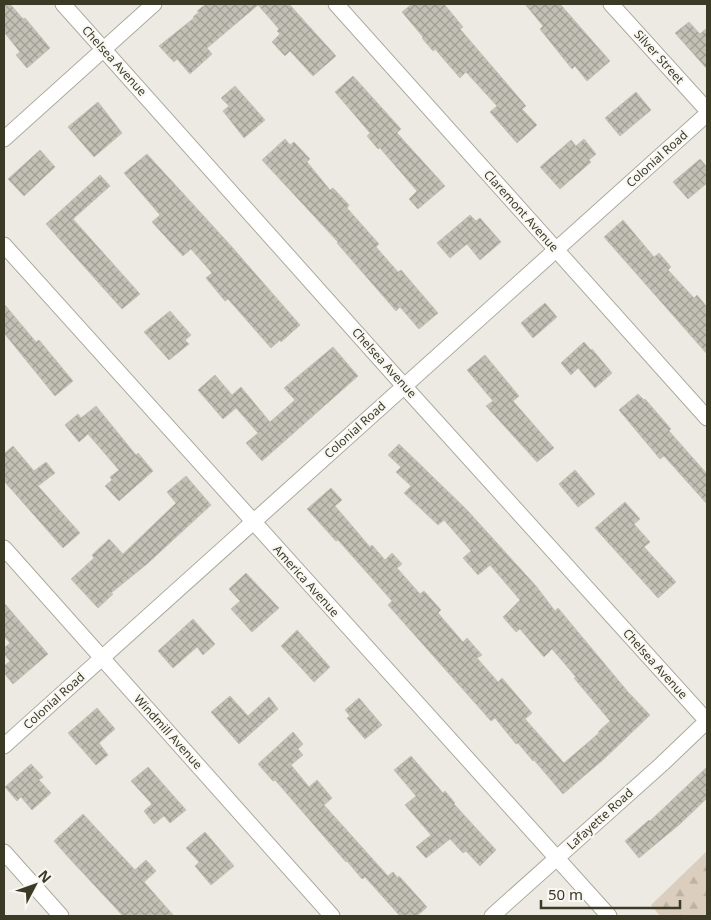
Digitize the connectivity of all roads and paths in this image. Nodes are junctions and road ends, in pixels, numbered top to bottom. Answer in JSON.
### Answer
{"nodes":[{"id":1,"x":63,"y":4,"type":"edge"},
{"id":2,"x":154,"y":4,"type":"edge"},
{"id":3,"x":336,"y":4,"type":"edge"},
{"id":4,"x":611,"y":4,"type":"edge"},
{"id":5,"x":104,"y":49,"type":"junction"},
{"id":6,"x":707,"y":110,"type":"edge"},
{"id":7,"x":707,"y":114,"type":"edge"},
{"id":8,"x":4,"y":139,"type":"edge"},
{"id":9,"x":4,"y":245,"type":"edge"},
{"id":10,"x":556,"y":250,"type":"junction"},
{"id":11,"x":404,"y":386,"type":"junction"},
{"id":12,"x":707,"y":418,"type":"edge"},
{"id":13,"x":253,"y":522,"type":"junction"},
{"id":14,"x":4,"y":548,"type":"edge"},
{"id":15,"x":102,"y":657,"type":"junction"},
{"id":16,"x":707,"y":721,"type":"edge"},
{"id":17,"x":4,"y":746,"type":"edge"},
{"id":18,"x":4,"y":852,"type":"edge"},
{"id":19,"x":556,"y":859,"type":"junction"},
{"id":20,"x":61,"y":916,"type":"edge"},
{"id":21,"x":332,"y":916,"type":"edge"},
{"id":22,"x":492,"y":916,"type":"edge"},
{"id":23,"x":609,"y":916,"type":"edge"}],
"edges":[{"from":1,"to":5,"type":"street","name":"Chelsea Avenue"},
{"from":2,"to":5,"type":"street"},
{"from":3,"to":10,"type":"street","name":"Claremont Avenue"},
{"from":4,"to":6,"type":"street","name":"Silver Street"},
{"from":5,"to":8,"type":"street"},
{"from":5,"to":11,"type":"street","name":"Chelsea Avenue"},
{"from":7,"to":10,"type":"street","name":"Colonial Road"},
{"from":9,"to":13,"type":"street","name":"America Avenue"},
{"from":10,"to":11,"type":"street","name":"Colonial Road"},
{"from":10,"to":12,"type":"street","name":"Claremont Avenue"},
{"from":11,"to":13,"type":"street","name":"Colonial Road"},
{"from":11,"to":16,"type":"street","name":"Chelsea Avenue"},
{"from":13,"to":15,"type":"street","name":"Colonial Road"},
{"from":13,"to":19,"type":"street","name":"America Avenue"},
{"from":14,"to":15,"type":"street","name":"Windmill Avenue"},
{"from":15,"to":17,"type":"street","name":"Colonial Road"},
{"from":15,"to":21,"type":"street","name":"Windmill Avenue"},
{"from":16,"to":19,"type":"street","name":"Lafayette Road"},
{"from":18,"to":20,"type":"street"},
{"from":19,"to":22,"type":"street","name":"Lafayette Road"},
{"from":19,"to":23,"type":"street","name":"America Avenue"}]}
